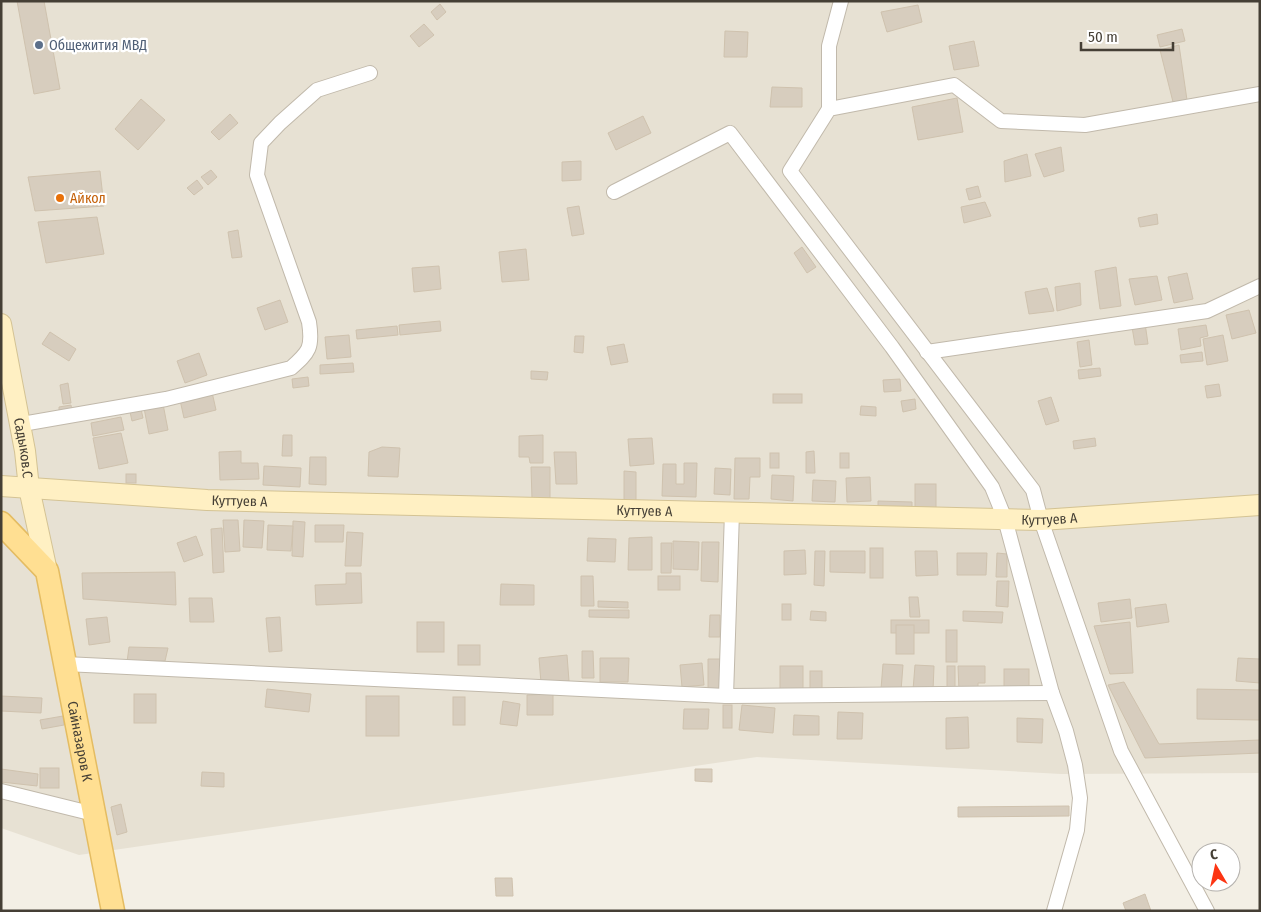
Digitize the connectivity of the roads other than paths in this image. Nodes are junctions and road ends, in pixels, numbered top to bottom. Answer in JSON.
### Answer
{"nodes":[{"id":1,"x":841,"y":1,"type":"edge"},
{"id":2,"x":370,"y":72,"type":"dead end"},
{"id":3,"x":1260,"y":94,"type":"edge"},
{"id":4,"x":829,"y":109,"type":"junction"},
{"id":5,"x":614,"y":192,"type":"dead end"},
{"id":6,"x":1260,"y":286,"type":"edge"},
{"id":7,"x":1,"y":324,"type":"edge"},
{"id":8,"x":927,"y":352,"type":"junction"},
{"id":9,"x":20,"y":422,"type":"junction"},
{"id":10,"x":1,"y":486,"type":"edge"},
{"id":11,"x":29,"y":488,"type":"junction"},
{"id":12,"x":1260,"y":505,"type":"edge"},
{"id":13,"x":732,"y":512,"type":"junction"},
{"id":14,"x":1005,"y":519,"type":"junction"},
{"id":15,"x":1041,"y":520,"type":"junction"},
{"id":16,"x":1,"y":523,"type":"edge"},
{"id":17,"x":47,"y":571,"type":"junction"},
{"id":18,"x":65,"y":664,"type":"junction"},
{"id":19,"x":1052,"y":694,"type":"junction"},
{"id":20,"x":726,"y":696,"type":"junction"},
{"id":21,"x":1,"y":791,"type":"edge"},
{"id":22,"x":94,"y":814,"type":"junction"},
{"id":23,"x":113,"y":911,"type":"edge"},
{"id":24,"x":1054,"y":911,"type":"edge"},
{"id":25,"x":1207,"y":911,"type":"edge"}],
"edges":[{"from":1,"to":4,"type":"street"},
{"from":2,"to":9,"type":"street"},
{"from":3,"to":4,"type":"street"},
{"from":4,"to":8,"type":"street"},
{"from":5,"to":14,"type":"street"},
{"from":6,"to":8,"type":"street"},
{"from":7,"to":9,"type":"street","name":"Садыков.С"},
{"from":8,"to":15,"type":"street"},
{"from":9,"to":11,"type":"street","name":"Садыков.С"},
{"from":10,"to":11,"type":"street","name":"Куттуев А"},
{"from":11,"to":13,"type":"street","name":"Куттуев А"},
{"from":11,"to":17,"type":"street","name":"Садыков.С"},
{"from":12,"to":15,"type":"street","name":"Куттуев А"},
{"from":13,"to":14,"type":"street","name":"Куттуев А"},
{"from":13,"to":20,"type":"street"},
{"from":14,"to":15,"type":"street","name":"Куттуев А"},
{"from":14,"to":19,"type":"street"},
{"from":15,"to":25,"type":"street"},
{"from":16,"to":17,"type":"main road"},
{"from":17,"to":18,"type":"main road","name":"Сайназаров К"},
{"from":18,"to":20,"type":"street"},
{"from":18,"to":22,"type":"main road","name":"Сайназаров К"},
{"from":19,"to":20,"type":"street"},
{"from":19,"to":24,"type":"street"},
{"from":21,"to":22,"type":"street"},
{"from":22,"to":23,"type":"main road","name":"Сайназаров К"}]}
